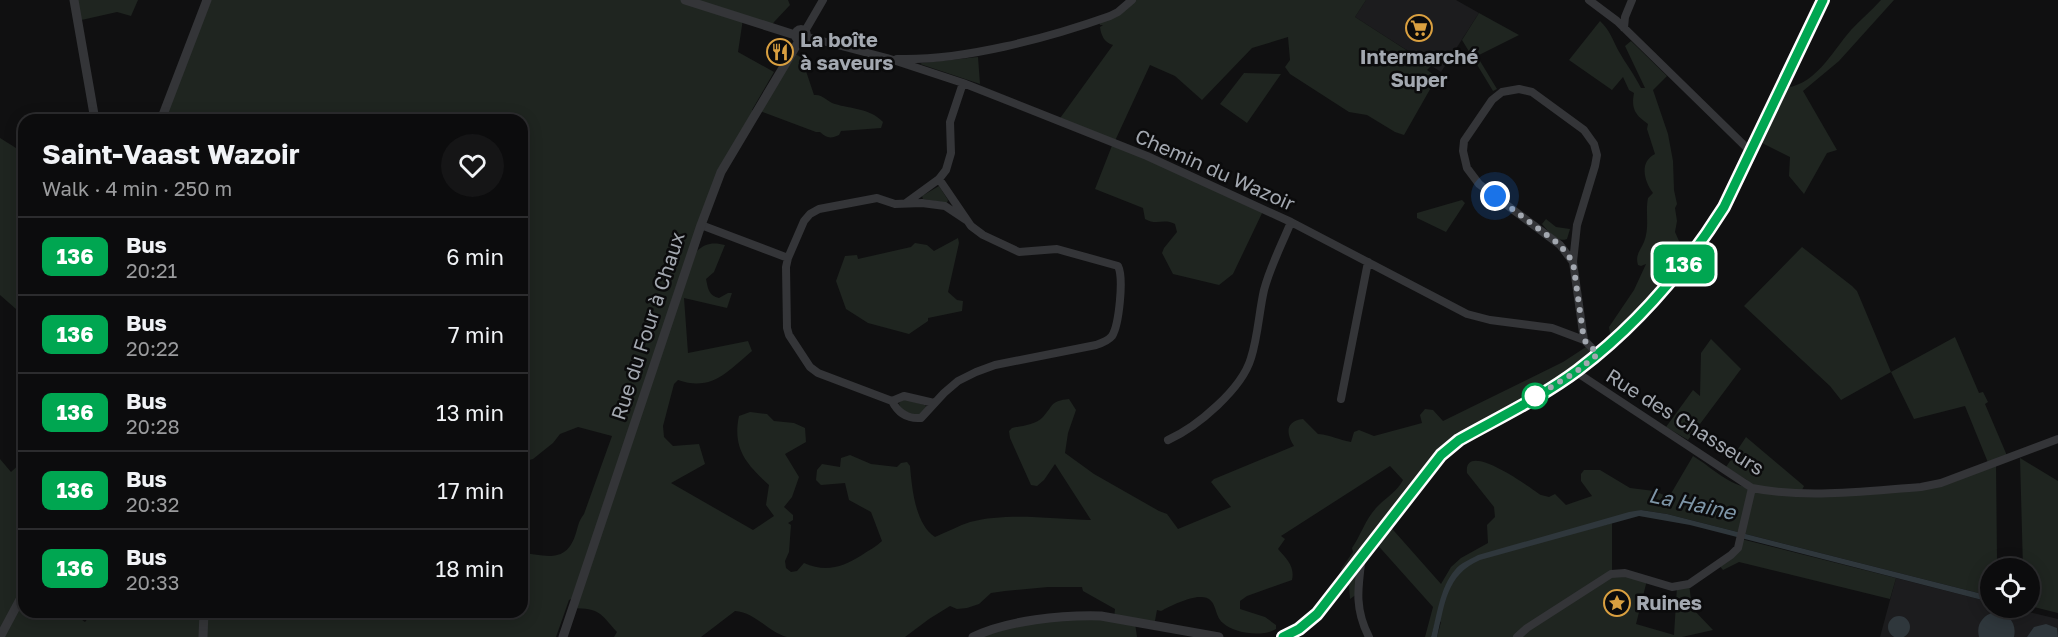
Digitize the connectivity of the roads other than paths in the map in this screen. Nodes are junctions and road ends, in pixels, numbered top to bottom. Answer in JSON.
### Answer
{"nodes":[{"id":1,"x":74,"y":0,"type":"edge"},
{"id":2,"x":207,"y":0,"type":"edge"},
{"id":3,"x":685,"y":0,"type":"edge"},
{"id":4,"x":823,"y":0,"type":"edge"},
{"id":5,"x":1132,"y":0,"type":"edge"},
{"id":6,"x":1589,"y":0,"type":"edge"},
{"id":7,"x":1632,"y":0,"type":"edge"},
{"id":8,"x":1823,"y":0,"type":"edge"},
{"id":9,"x":1624,"y":28,"type":"junction"},
{"id":10,"x":801,"y":36,"type":"junction"},
{"id":11,"x":886,"y":58,"type":"junction"},
{"id":12,"x":963,"y":82,"type":"junction"},
{"id":13,"x":94,"y":114,"type":"edge"},
{"id":14,"x":163,"y":114,"type":"edge"},
{"id":15,"x":1750,"y":151,"type":"junction"},
{"id":16,"x":939,"y":179,"type":"junction"},
{"id":17,"x":905,"y":204,"type":"junction"},
{"id":18,"x":966,"y":220,"type":"junction"},
{"id":19,"x":1291,"y":222,"type":"junction"},
{"id":20,"x":700,"y":225,"type":"junction"},
{"id":21,"x":788,"y":258,"type":"junction"},
{"id":22,"x":1368,"y":262,"type":"junction"},
{"id":23,"x":1573,"y":262,"type":"junction"},
{"id":24,"x":1584,"y":340,"type":"junction"},
{"id":25,"x":1598,"y":354,"type":"junction"},
{"id":26,"x":1576,"y":372,"type":"junction"},
{"id":27,"x":1341,"y":399,"type":"dead end"},
{"id":28,"x":892,"y":401,"type":"junction"},
{"id":29,"x":934,"y":403,"type":"junction"},
{"id":30,"x":2058,"y":439,"type":"edge"},
{"id":31,"x":1168,"y":440,"type":"dead end"},
{"id":32,"x":1752,"y":488,"type":"junction"},
{"id":33,"x":1362,"y":556,"type":"junction"},
{"id":34,"x":18,"y":602,"type":"edge"},
{"id":35,"x":204,"y":618,"type":"edge"},
{"id":36,"x":0,"y":637,"type":"edge"},
{"id":37,"x":203,"y":637,"type":"edge"},
{"id":38,"x":563,"y":637,"type":"edge"},
{"id":39,"x":973,"y":637,"type":"edge"},
{"id":40,"x":1219,"y":637,"type":"edge"},
{"id":41,"x":1283,"y":637,"type":"edge"},
{"id":42,"x":1369,"y":637,"type":"edge"},
{"id":43,"x":1517,"y":637,"type":"edge"}],
"edges":[{"from":1,"to":13,"type":"street"},
{"from":2,"to":14,"type":"street"},
{"from":3,"to":10,"type":"street"},
{"from":4,"to":10,"type":"street"},
{"from":5,"to":11,"type":"street"},
{"from":6,"to":9,"type":"street"},
{"from":7,"to":9,"type":"street"},
{"from":8,"to":15,"type":"street"},
{"from":9,"to":15,"type":"street"},
{"from":10,"to":11,"type":"street","name":"Chemin du Wazoir"},
{"from":10,"to":20,"type":"street","name":"Rue du Four à Chaux"},
{"from":11,"to":12,"type":"street","name":"Chemin du Wazoir"},
{"from":12,"to":16,"type":"street"},
{"from":12,"to":19,"type":"street","name":"Chemin du Wazoir"},
{"from":15,"to":25,"type":"street"},
{"from":16,"to":17,"type":"street"},
{"from":16,"to":18,"type":"street"},
{"from":17,"to":18,"type":"street"},
{"from":17,"to":21,"type":"street"},
{"from":18,"to":29,"type":"street"},
{"from":19,"to":22,"type":"street","name":"Chemin du Wazoir"},
{"from":19,"to":31,"type":"street"},
{"from":20,"to":21,"type":"street"},
{"from":20,"to":38,"type":"street","name":"Rue du Four à Chaux"},
{"from":21,"to":28,"type":"street"},
{"from":22,"to":24,"type":"street","name":"Chemin du Wazoir"},
{"from":22,"to":27,"type":"street"},
{"from":23,"to":23,"type":"street"},
{"from":23,"to":24,"type":"street"},
{"from":24,"to":25,"type":"street","name":"Chemin du Wazoir"},
{"from":25,"to":26,"type":"street"},
{"from":26,"to":32,"type":"street","name":"Rue des Chasseurs"},
{"from":26,"to":33,"type":"street"},
{"from":28,"to":29,"type":"street"},
{"from":28,"to":29,"type":"street"},
{"from":30,"to":32,"type":"street","name":"Rue des Chasseurs"},
{"from":32,"to":43,"type":"street"},
{"from":33,"to":41,"type":"street"},
{"from":33,"to":42,"type":"street"},
{"from":34,"to":36,"type":"street"},
{"from":35,"to":37,"type":"street"},
{"from":39,"to":40,"type":"street"}]}
